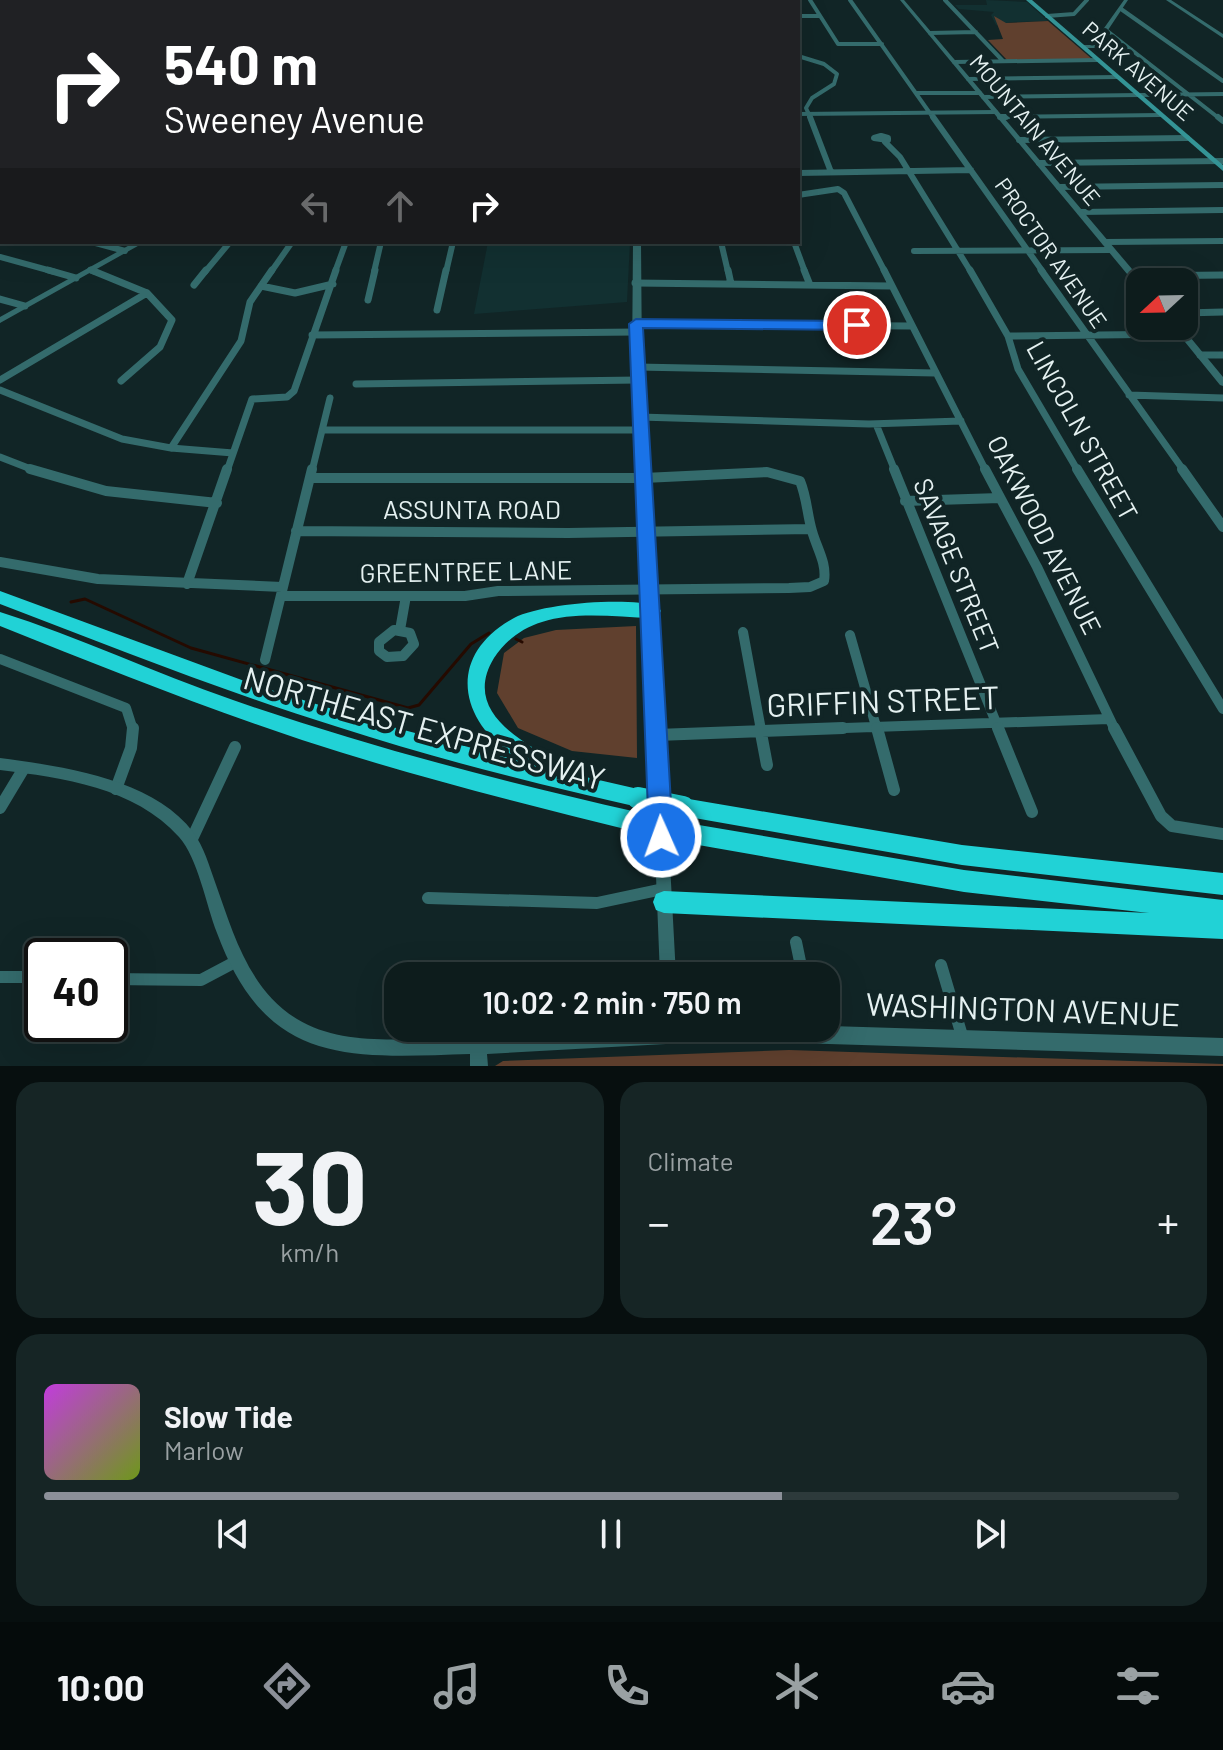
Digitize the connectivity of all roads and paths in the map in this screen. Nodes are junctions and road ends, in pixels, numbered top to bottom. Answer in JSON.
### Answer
{"nodes":[{"id":1,"x":810,"y":0,"type":"edge"},
{"id":2,"x":850,"y":0,"type":"edge"},
{"id":3,"x":902,"y":0,"type":"edge"},
{"id":4,"x":945,"y":0,"type":"edge"},
{"id":5,"x":1029,"y":0,"type":"edge"},
{"id":6,"x":1087,"y":0,"type":"edge"},
{"id":7,"x":1126,"y":0,"type":"edge"},
{"id":8,"x":1168,"y":0,"type":"edge"},
{"id":9,"x":1121,"y":9,"type":"junction"},
{"id":10,"x":800,"y":16,"type":"edge"},
{"id":11,"x":820,"y":16,"type":"junction"},
{"id":12,"x":1047,"y":16,"type":"junction"},
{"id":13,"x":1106,"y":30,"type":"junction"},
{"id":14,"x":976,"y":32,"type":"junction"},
{"id":15,"x":930,"y":33,"type":"junction"},
{"id":16,"x":1223,"y":36,"type":"edge"},
{"id":17,"x":882,"y":44,"type":"junction"},
{"id":18,"x":1083,"y":47,"type":"junction"},
{"id":19,"x":800,"y":58,"type":"edge"},
{"id":20,"x":1098,"y":60,"type":"junction"},
{"id":21,"x":1003,"y":61,"type":"junction"},
{"id":22,"x":954,"y":62,"type":"junction"},
{"id":23,"x":1117,"y":77,"type":"junction"},
{"id":24,"x":968,"y":79,"type":"junction"},
{"id":25,"x":1223,"y":81,"type":"edge"},
{"id":26,"x":916,"y":93,"type":"junction"},
{"id":27,"x":1223,"y":94,"type":"edge"},
{"id":28,"x":982,"y":95,"type":"junction"},
{"id":29,"x":1138,"y":95,"type":"junction"},
{"id":30,"x":1190,"y":95,"type":"junction"},
{"id":31,"x":930,"y":113,"type":"junction"},
{"id":32,"x":800,"y":114,"type":"edge"},
{"id":33,"x":809,"y":114,"type":"junction"},
{"id":34,"x":998,"y":114,"type":"junction"},
{"id":35,"x":1160,"y":115,"type":"junction"},
{"id":36,"x":1223,"y":121,"type":"edge"},
{"id":37,"x":1187,"y":138,"type":"junction"},
{"id":38,"x":1019,"y":140,"type":"junction"},
{"id":39,"x":885,"y":142,"type":"dead end"},
{"id":40,"x":1214,"y":161,"type":"junction"},
{"id":41,"x":1223,"y":161,"type":"edge"},
{"id":42,"x":1039,"y":163,"type":"junction"},
{"id":43,"x":1223,"y":169,"type":"edge"},
{"id":44,"x":971,"y":170,"type":"junction"},
{"id":45,"x":910,"y":171,"type":"junction"},
{"id":46,"x":831,"y":172,"type":"junction"},
{"id":47,"x":800,"y":173,"type":"edge"},
{"id":48,"x":1223,"y":185,"type":"edge"},
{"id":49,"x":1059,"y":187,"type":"junction"},
{"id":50,"x":800,"y":195,"type":"edge"},
{"id":51,"x":1223,"y":210,"type":"edge"},
{"id":52,"x":1080,"y":212,"type":"junction"},
{"id":53,"x":1223,"y":241,"type":"edge"},
{"id":54,"x":1105,"y":242,"type":"junction"},
{"id":55,"x":99,"y":244,"type":"edge"},
{"id":56,"x":137,"y":244,"type":"edge"},
{"id":57,"x":228,"y":244,"type":"edge"},
{"id":58,"x":291,"y":244,"type":"edge"},
{"id":59,"x":345,"y":244,"type":"edge"},
{"id":60,"x":381,"y":244,"type":"edge"},
{"id":61,"x":453,"y":244,"type":"edge"},
{"id":62,"x":637,"y":244,"type":"edge"},
{"id":63,"x":721,"y":244,"type":"edge"},
{"id":64,"x":795,"y":244,"type":"edge"},
{"id":65,"x":1028,"y":250,"type":"junction"},
{"id":66,"x":1111,"y":250,"type":"junction"},
{"id":67,"x":125,"y":251,"type":"junction"},
{"id":68,"x":914,"y":251,"type":"dead end"},
{"id":69,"x":958,"y":251,"type":"junction"},
{"id":70,"x":0,"y":257,"type":"edge"},
{"id":71,"x":1126,"y":268,"type":"edge"},
{"id":72,"x":90,"y":270,"type":"junction"},
{"id":73,"x":1198,"y":275,"type":"edge"},
{"id":74,"x":1223,"y":275,"type":"edge"},
{"id":75,"x":76,"y":278,"type":"junction"},
{"id":76,"x":635,"y":283,"type":"junction"},
{"id":77,"x":333,"y":284,"type":"junction"},
{"id":78,"x":731,"y":284,"type":"junction"},
{"id":79,"x":194,"y":285,"type":"dead end"},
{"id":80,"x":810,"y":285,"type":"junction"},
{"id":81,"x":261,"y":286,"type":"junction"},
{"id":82,"x":891,"y":286,"type":"junction"},
{"id":83,"x":147,"y":293,"type":"junction"},
{"id":84,"x":0,"y":299,"type":"edge"},
{"id":85,"x":368,"y":300,"type":"dead end"},
{"id":86,"x":25,"y":306,"type":"junction"},
{"id":87,"x":437,"y":310,"type":"dead end"},
{"id":88,"x":1223,"y":312,"type":"edge"},
{"id":89,"x":1198,"y":313,"type":"edge"},
{"id":90,"x":0,"y":320,"type":"edge"},
{"id":91,"x":910,"y":326,"type":"junction"},
{"id":92,"x":636,"y":328,"type":"junction"},
{"id":93,"x":1126,"y":333,"type":"edge"},
{"id":94,"x":312,"y":335,"type":"junction"},
{"id":95,"x":1008,"y":336,"type":"junction"},
{"id":96,"x":1087,"y":336,"type":"junction"},
{"id":97,"x":1187,"y":340,"type":"edge"},
{"id":98,"x":1200,"y":355,"type":"junction"},
{"id":99,"x":1223,"y":355,"type":"edge"},
{"id":100,"x":637,"y":373,"type":"junction"},
{"id":101,"x":935,"y":373,"type":"junction"},
{"id":102,"x":0,"y":380,"type":"edge"},
{"id":103,"x":121,"y":381,"type":"dead end"},
{"id":104,"x":1223,"y":383,"type":"edge"},
{"id":105,"x":356,"y":384,"type":"dead end"},
{"id":106,"x":0,"y":390,"type":"edge"},
{"id":107,"x":1129,"y":395,"type":"junction"},
{"id":108,"x":330,"y":398,"type":"dead end"},
{"id":109,"x":1223,"y":398,"type":"edge"},
{"id":110,"x":640,"y":417,"type":"junction"},
{"id":111,"x":961,"y":421,"type":"junction"},
{"id":112,"x":876,"y":424,"type":"junction"},
{"id":113,"x":322,"y":430,"type":"junction"},
{"id":114,"x":641,"y":430,"type":"junction"},
{"id":115,"x":171,"y":448,"type":"junction"},
{"id":116,"x":233,"y":453,"type":"junction"},
{"id":117,"x":0,"y":457,"type":"edge"},
{"id":118,"x":310,"y":478,"type":"junction"},
{"id":119,"x":644,"y":478,"type":"junction"},
{"id":120,"x":1000,"y":498,"type":"junction"},
{"id":121,"x":905,"y":501,"type":"junction"},
{"id":122,"x":217,"y":503,"type":"junction"},
{"id":123,"x":1223,"y":527,"type":"edge"},
{"id":124,"x":811,"y":529,"type":"junction"},
{"id":125,"x":296,"y":531,"type":"junction"},
{"id":126,"x":646,"y":531,"type":"junction"},
{"id":127,"x":0,"y":562,"type":"edge"},
{"id":128,"x":187,"y":584,"type":"junction"},
{"id":129,"x":282,"y":591,"type":"junction"},
{"id":130,"x":651,"y":591,"type":"junction"},
{"id":131,"x":406,"y":596,"type":"junction"},
{"id":132,"x":0,"y":597,"type":"edge"},
{"id":133,"x":652,"y":611,"type":"junction"},
{"id":134,"x":0,"y":619,"type":"edge"},
{"id":135,"x":400,"y":630,"type":"dead end"},
{"id":136,"x":743,"y":632,"type":"dead end"},
{"id":137,"x":850,"y":635,"type":"dead end"},
{"id":138,"x":0,"y":659,"type":"edge"},
{"id":139,"x":265,"y":660,"type":"dead end"},
{"id":140,"x":1223,"y":709,"type":"edge"},
{"id":141,"x":1109,"y":719,"type":"junction"},
{"id":142,"x":994,"y":724,"type":"junction"},
{"id":143,"x":876,"y":725,"type":"junction"},
{"id":144,"x":760,"y":731,"type":"junction"},
{"id":145,"x":657,"y":735,"type":"junction"},
{"id":146,"x":235,"y":747,"type":"dead end"},
{"id":147,"x":0,"y":764,"type":"edge"},
{"id":148,"x":767,"y":765,"type":"dead end"},
{"id":149,"x":24,"y":768,"type":"junction"},
{"id":150,"x":579,"y":784,"type":"junction"},
{"id":151,"x":116,"y":789,"type":"junction"},
{"id":152,"x":894,"y":790,"type":"dead end"},
{"id":153,"x":0,"y":808,"type":"edge"},
{"id":154,"x":1032,"y":812,"type":"dead end"},
{"id":155,"x":1223,"y":834,"type":"edge"},
{"id":156,"x":191,"y":841,"type":"junction"},
{"id":157,"x":1223,"y":884,"type":"edge"},
{"id":158,"x":664,"y":895,"type":"junction"},
{"id":159,"x":428,"y":898,"type":"dead end"},
{"id":160,"x":1223,"y":911,"type":"edge"},
{"id":161,"x":1223,"y":928,"type":"edge"},
{"id":162,"x":796,"y":942,"type":"dead end"},
{"id":163,"x":235,"y":962,"type":"junction"},
{"id":164,"x":667,"y":962,"type":"edge"},
{"id":165,"x":800,"y":962,"type":"edge"},
{"id":166,"x":941,"y":965,"type":"dead end"},
{"id":167,"x":0,"y":977,"type":"edge"},
{"id":168,"x":24,"y":977,"type":"edge"},
{"id":169,"x":128,"y":979,"type":"edge"},
{"id":170,"x":840,"y":1032,"type":"edge"},
{"id":171,"x":963,"y":1039,"type":"junction"},
{"id":172,"x":533,"y":1042,"type":"edge"},
{"id":173,"x":478,"y":1046,"type":"junction"},
{"id":174,"x":1223,"y":1047,"type":"edge"},
{"id":175,"x":479,"y":1066,"type":"edge"}],
"edges":[{"from":1,"to":11,"type":"street"},
{"from":2,"to":17,"type":"street","name":"PROCTOR AVENUE"},
{"from":3,"to":15,"type":"street","name":"MOUNTAIN AVENUE"},
{"from":4,"to":14,"type":"street"},
{"from":5,"to":12,"type":"main road","name":"PARK AVENUE"},
{"from":6,"to":12,"type":"street"},
{"from":7,"to":9,"type":"street"},
{"from":8,"to":16,"type":"street"},
{"from":9,"to":13,"type":"street"},
{"from":9,"to":25,"type":"street"},
{"from":10,"to":11,"type":"street"},
{"from":11,"to":17,"type":"street"},
{"from":12,"to":18,"type":"main road","name":"PARK AVENUE"},
{"from":13,"to":18,"type":"street"},
{"from":13,"to":30,"type":"street"},
{"from":14,"to":15,"type":"street"},
{"from":14,"to":21,"type":"street"},
{"from":15,"to":22,"type":"street","name":"MOUNTAIN AVENUE"},
{"from":17,"to":26,"type":"street","name":"PROCTOR AVENUE"},
{"from":18,"to":20,"type":"main road","name":"PARK AVENUE"},
{"from":19,"to":33,"type":"street"},
{"from":20,"to":21,"type":"street"},
{"from":20,"to":23,"type":"main road","name":"PARK AVENUE"},
{"from":21,"to":22,"type":"street"},
{"from":22,"to":24,"type":"street","name":"MOUNTAIN AVENUE"},
{"from":23,"to":24,"type":"street"},
{"from":23,"to":29,"type":"main road","name":"PARK AVENUE"},
{"from":24,"to":28,"type":"street","name":"MOUNTAIN AVENUE"},
{"from":26,"to":28,"type":"street"},
{"from":26,"to":31,"type":"street","name":"PROCTOR AVENUE"},
{"from":27,"to":30,"type":"street"},
{"from":28,"to":29,"type":"street"},
{"from":28,"to":34,"type":"street","name":"MOUNTAIN AVENUE"},
{"from":29,"to":30,"type":"street"},
{"from":29,"to":35,"type":"main road","name":"PARK AVENUE"},
{"from":30,"to":36,"type":"street"},
{"from":31,"to":33,"type":"street"},
{"from":31,"to":34,"type":"street"},
{"from":31,"to":44,"type":"street","name":"PROCTOR AVENUE"},
{"from":32,"to":33,"type":"street"},
{"from":33,"to":46,"type":"street"},
{"from":34,"to":35,"type":"street"},
{"from":34,"to":38,"type":"street","name":"MOUNTAIN AVENUE"},
{"from":35,"to":37,"type":"main road","name":"PARK AVENUE"},
{"from":37,"to":38,"type":"street"},
{"from":37,"to":40,"type":"main road","name":"PARK AVENUE"},
{"from":38,"to":42,"type":"street","name":"MOUNTAIN AVENUE"},
{"from":39,"to":45,"type":"street","name":"LINCOLN STREET"},
{"from":40,"to":41,"type":"street"},
{"from":40,"to":42,"type":"street"},
{"from":40,"to":43,"type":"main road","name":"PARK AVENUE"},
{"from":42,"to":49,"type":"street","name":"MOUNTAIN AVENUE"},
{"from":44,"to":45,"type":"street"},
{"from":44,"to":65,"type":"street","name":"PROCTOR AVENUE"},
{"from":45,"to":46,"type":"street"},
{"from":45,"to":69,"type":"street","name":"LINCOLN STREET"},
{"from":46,"to":47,"type":"street"},
{"from":48,"to":49,"type":"street"},
{"from":49,"to":52,"type":"street","name":"MOUNTAIN AVENUE"},
{"from":50,"to":82,"type":"street","name":"OAKWOOD AVENUE"},
{"from":51,"to":52,"type":"street"},
{"from":52,"to":54,"type":"street","name":"MOUNTAIN AVENUE"},
{"from":53,"to":54,"type":"street"},
{"from":54,"to":66,"type":"street","name":"MOUNTAIN AVENUE"},
{"from":55,"to":67,"type":"street"},
{"from":56,"to":67,"type":"street"},
{"from":57,"to":79,"type":"street"},
{"from":58,"to":81,"type":"street"},
{"from":59,"to":77,"type":"street"},
{"from":60,"to":85,"type":"street"},
{"from":61,"to":87,"type":"street"},
{"from":62,"to":76,"type":"street"},
{"from":63,"to":78,"type":"street"},
{"from":64,"to":80,"type":"street"},
{"from":65,"to":66,"type":"street"},
{"from":65,"to":69,"type":"street"},
{"from":65,"to":96,"type":"street","name":"PROCTOR AVENUE"},
{"from":66,"to":71,"type":"street","name":"MOUNTAIN AVENUE"},
{"from":67,"to":72,"type":"street"},
{"from":68,"to":69,"type":"street"},
{"from":69,"to":95,"type":"street","name":"LINCOLN STREET"},
{"from":70,"to":75,"type":"street"},
{"from":72,"to":75,"type":"street"},
{"from":72,"to":83,"type":"street"},
{"from":73,"to":74,"type":"street"},
{"from":75,"to":86,"type":"street"},
{"from":76,"to":78,"type":"street"},
{"from":76,"to":92,"type":"street"},
{"from":77,"to":81,"type":"street"},
{"from":77,"to":94,"type":"street"},
{"from":78,"to":80,"type":"street"},
{"from":80,"to":82,"type":"street"},
{"from":81,"to":115,"type":"street"},
{"from":82,"to":91,"type":"street","name":"OAKWOOD AVENUE"},
{"from":83,"to":102,"type":"street"},
{"from":83,"to":103,"type":"street"},
{"from":84,"to":86,"type":"street"},
{"from":86,"to":90,"type":"street"},
{"from":88,"to":89,"type":"street"},
{"from":91,"to":92,"type":"street"},
{"from":91,"to":101,"type":"street","name":"OAKWOOD AVENUE"},
{"from":92,"to":94,"type":"street"},
{"from":92,"to":100,"type":"street"},
{"from":93,"to":96,"type":"street"},
{"from":94,"to":116,"type":"street"},
{"from":95,"to":96,"type":"street"},
{"from":95,"to":140,"type":"street","name":"LINCOLN STREET"},
{"from":96,"to":107,"type":"street","name":"PROCTOR AVENUE"},
{"from":97,"to":98,"type":"street"},
{"from":98,"to":99,"type":"street"},
{"from":98,"to":104,"type":"street"},
{"from":100,"to":101,"type":"street"},
{"from":100,"to":105,"type":"street"},
{"from":100,"to":110,"type":"street"},
{"from":101,"to":111,"type":"street","name":"OAKWOOD AVENUE"},
{"from":106,"to":115,"type":"street"},
{"from":107,"to":109,"type":"street"},
{"from":107,"to":123,"type":"street","name":"PROCTOR AVENUE"},
{"from":108,"to":113,"type":"street"},
{"from":110,"to":112,"type":"street"},
{"from":110,"to":114,"type":"street"},
{"from":111,"to":112,"type":"street"},
{"from":111,"to":120,"type":"street","name":"OAKWOOD AVENUE"},
{"from":112,"to":121,"type":"street","name":"SAVAGE STREET"},
{"from":113,"to":114,"type":"street"},
{"from":113,"to":118,"type":"street"},
{"from":114,"to":119,"type":"street"},
{"from":115,"to":116,"type":"street"},
{"from":116,"to":122,"type":"street"},
{"from":117,"to":122,"type":"street"},
{"from":118,"to":119,"type":"street"},
{"from":118,"to":125,"type":"street"},
{"from":119,"to":124,"type":"street"},
{"from":119,"to":126,"type":"street"},
{"from":120,"to":121,"type":"street"},
{"from":120,"to":141,"type":"street","name":"OAKWOOD AVENUE"},
{"from":121,"to":142,"type":"street","name":"SAVAGE STREET"},
{"from":122,"to":128,"type":"street"},
{"from":124,"to":126,"type":"street","name":"ASSUNTA ROAD"},
{"from":124,"to":130,"type":"street","name":"GREENTREE LANE"},
{"from":125,"to":126,"type":"street","name":"ASSUNTA ROAD"},
{"from":125,"to":129,"type":"street"},
{"from":126,"to":130,"type":"street"},
{"from":127,"to":128,"type":"street","name":"GREENTREE LANE"},
{"from":128,"to":129,"type":"street","name":"GREENTREE LANE"},
{"from":129,"to":131,"type":"street","name":"GREENTREE LANE"},
{"from":129,"to":139,"type":"street"},
{"from":130,"to":131,"type":"street","name":"GREENTREE LANE"},
{"from":130,"to":133,"type":"street"},
{"from":131,"to":135,"type":"street"},
{"from":132,"to":150,"type":"highway","name":"NORTHEAST EXPRESSWAY"},
{"from":133,"to":145,"type":"street"},
{"from":133,"to":150,"type":"highway"},
{"from":134,"to":160,"type":"highway","name":"NORTHEAST EXPRESSWAY","bridge":true},
{"from":136,"to":144,"type":"street"},
{"from":137,"to":143,"type":"street"},
{"from":138,"to":151,"type":"street"},
{"from":141,"to":142,"type":"street","name":"GRIFFIN STREET"},
{"from":141,"to":155,"type":"street","name":"OAKWOOD AVENUE"},
{"from":142,"to":143,"type":"street","name":"GRIFFIN STREET"},
{"from":142,"to":154,"type":"street","name":"SAVAGE STREET"},
{"from":143,"to":144,"type":"street","name":"GRIFFIN STREET"},
{"from":143,"to":152,"type":"street"},
{"from":144,"to":145,"type":"street","name":"GRIFFIN STREET"},
{"from":144,"to":148,"type":"street"},
{"from":145,"to":158,"type":"street"},
{"from":146,"to":156,"type":"street"},
{"from":147,"to":149,"type":"street","name":"WASHINGTON AVENUE"},
{"from":149,"to":151,"type":"street","name":"WASHINGTON AVENUE"},
{"from":149,"to":153,"type":"street"},
{"from":150,"to":157,"type":"highway","name":"NORTHEAST EXPRESSWAY","bridge":true},
{"from":151,"to":156,"type":"street","name":"WASHINGTON AVENUE"},
{"from":156,"to":163,"type":"street","name":"WASHINGTON AVENUE"},
{"from":158,"to":159,"type":"street"},
{"from":158,"to":161,"type":"highway"},
{"from":158,"to":164,"type":"street"},
{"from":162,"to":165,"type":"street"},
{"from":163,"to":169,"type":"street"},
{"from":163,"to":173,"type":"street","name":"WASHINGTON AVENUE"},
{"from":166,"to":171,"type":"street"},
{"from":167,"to":168,"type":"street"},
{"from":170,"to":171,"type":"street","name":"WASHINGTON AVENUE"},
{"from":171,"to":174,"type":"street","name":"WASHINGTON AVENUE"},
{"from":172,"to":173,"type":"street","name":"WASHINGTON AVENUE"},
{"from":173,"to":175,"type":"street"}]}
